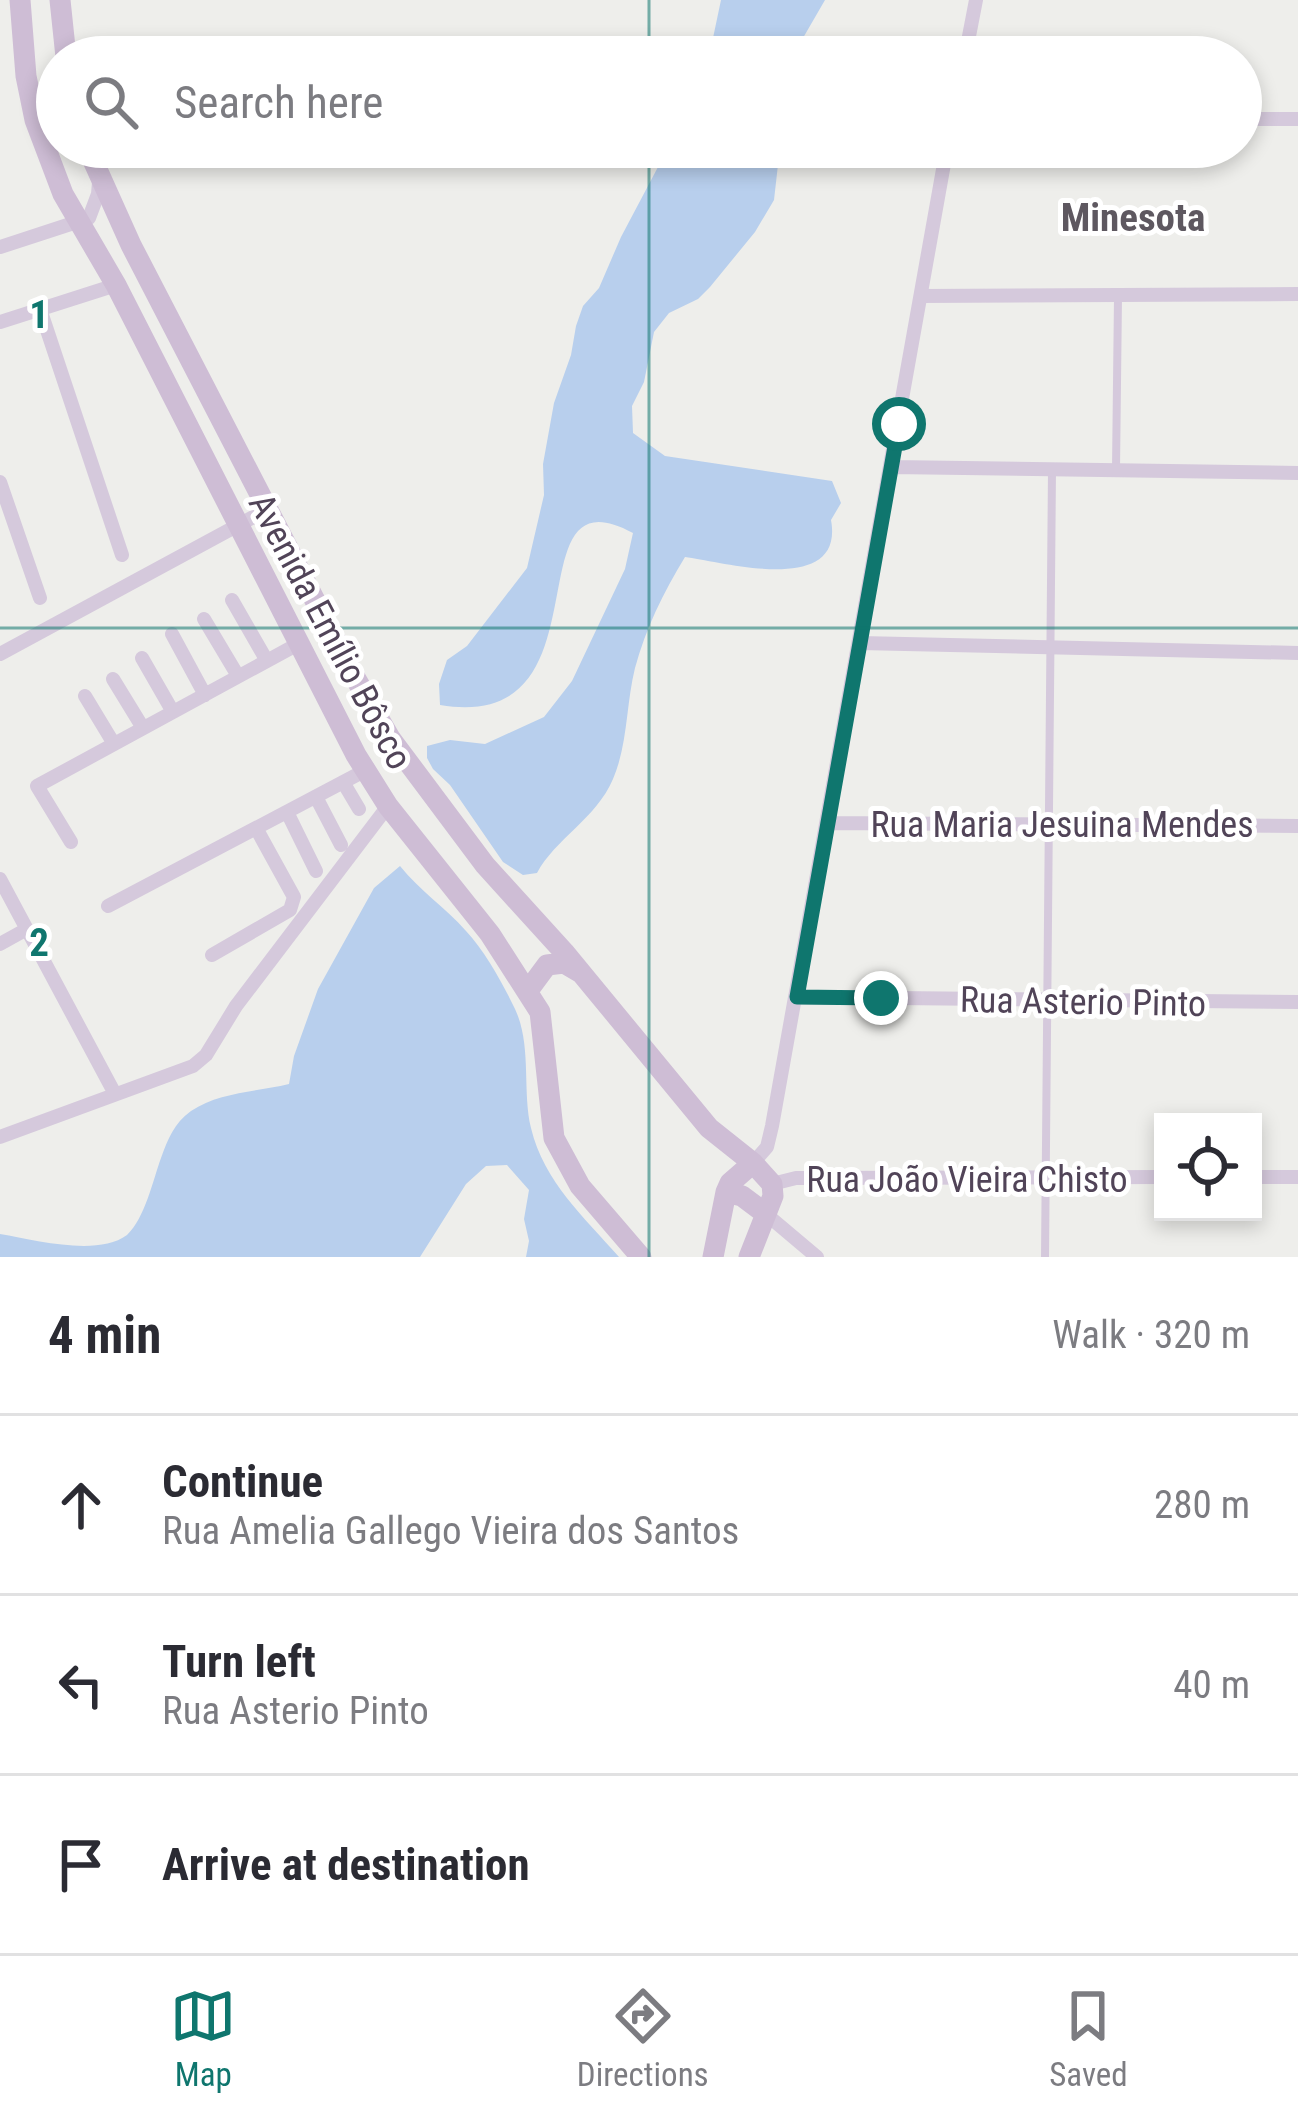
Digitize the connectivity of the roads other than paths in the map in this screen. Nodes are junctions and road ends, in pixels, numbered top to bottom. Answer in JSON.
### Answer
{"nodes":[{"id":1,"x":20,"y":0,"type":"edge"},
{"id":2,"x":976,"y":0,"type":"edge"},
{"id":3,"x":58,"y":4,"type":"edge"},
{"id":4,"x":63,"y":36,"type":"edge"},
{"id":5,"x":968,"y":36,"type":"edge"},
{"id":6,"x":1262,"y":119,"type":"edge"},
{"id":7,"x":1298,"y":119,"type":"edge"},
{"id":8,"x":36,"y":123,"type":"edge"},
{"id":9,"x":53,"y":168,"type":"edge"},
{"id":10,"x":96,"y":168,"type":"edge"},
{"id":11,"x":101,"y":168,"type":"edge"},
{"id":12,"x":943,"y":168,"type":"edge"},
{"id":13,"x":100,"y":177,"type":"junction"},
{"id":14,"x":81,"y":222,"type":"junction"},
{"id":15,"x":0,"y":247,"type":"edge"},
{"id":16,"x":116,"y":285,"type":"junction"},
{"id":17,"x":1298,"y":294,"type":"edge"},
{"id":18,"x":922,"y":296,"type":"junction"},
{"id":19,"x":1118,"y":296,"type":"junction"},
{"id":20,"x":40,"y":310,"type":"junction"},
{"id":21,"x":0,"y":322,"type":"edge"},
{"id":22,"x":892,"y":467,"type":"junction"},
{"id":23,"x":1052,"y":469,"type":"junction"},
{"id":24,"x":1116,"y":470,"type":"junction"},
{"id":25,"x":1298,"y":473,"type":"edge"},
{"id":26,"x":0,"y":482,"type":"edge"},
{"id":27,"x":268,"y":509,"type":"junction"},
{"id":28,"x":239,"y":527,"type":"junction"},
{"id":29,"x":122,"y":555,"type":"dead end"},
{"id":30,"x":40,"y":598,"type":"dead end"},
{"id":31,"x":232,"y":600,"type":"dead end"},
{"id":32,"x":204,"y":619,"type":"dead end"},
{"id":33,"x":172,"y":634,"type":"dead end"},
{"id":34,"x":860,"y":643,"type":"junction"},
{"id":35,"x":298,"y":644,"type":"junction"},
{"id":36,"x":1053,"y":647,"type":"junction"},
{"id":37,"x":1298,"y":652,"type":"edge"},
{"id":38,"x":0,"y":654,"type":"edge"},
{"id":39,"x":142,"y":658,"type":"dead end"},
{"id":40,"x":267,"y":661,"type":"junction"},
{"id":41,"x":238,"y":676,"type":"junction"},
{"id":42,"x":113,"y":679,"type":"dead end"},
{"id":43,"x":205,"y":695,"type":"junction"},
{"id":44,"x":85,"y":696,"type":"dead end"},
{"id":45,"x":173,"y":712,"type":"junction"},
{"id":46,"x":380,"y":722,"type":"junction"},
{"id":47,"x":143,"y":728,"type":"junction"},
{"id":48,"x":114,"y":744,"type":"junction"},
{"id":49,"x":361,"y":763,"type":"junction"},
{"id":50,"x":344,"y":782,"type":"junction"},
{"id":51,"x":316,"y":796,"type":"junction"},
{"id":52,"x":388,"y":806,"type":"junction"},
{"id":53,"x":359,"y":808,"type":"dead end"},
{"id":54,"x":287,"y":812,"type":"junction"},
{"id":55,"x":826,"y":823,"type":"junction"},
{"id":56,"x":1050,"y":824,"type":"junction"},
{"id":57,"x":1298,"y":826,"type":"edge"},
{"id":58,"x":256,"y":828,"type":"junction"},
{"id":59,"x":71,"y":842,"type":"dead end"},
{"id":60,"x":341,"y":845,"type":"dead end"},
{"id":61,"x":316,"y":871,"type":"dead end"},
{"id":62,"x":0,"y":879,"type":"edge"},
{"id":63,"x":108,"y":905,"type":"dead end"},
{"id":64,"x":6,"y":907,"type":"edge"},
{"id":65,"x":27,"y":929,"type":"junction"},
{"id":66,"x":0,"y":944,"type":"edge"},
{"id":67,"x":212,"y":955,"type":"dead end"},
{"id":68,"x":582,"y":973,"type":"junction"},
{"id":69,"x":527,"y":992,"type":"junction"},
{"id":70,"x":797,"y":997,"type":"junction"},
{"id":71,"x":1049,"y":1001,"type":"junction"},
{"id":72,"x":1298,"y":1002,"type":"edge"},
{"id":73,"x":115,"y":1094,"type":"junction"},
{"id":74,"x":0,"y":1137,"type":"edge"},
{"id":75,"x":753,"y":1163,"type":"junction"},
{"id":76,"x":1048,"y":1177,"type":"junction"},
{"id":77,"x":1154,"y":1177,"type":"edge"},
{"id":78,"x":1262,"y":1177,"type":"edge"},
{"id":79,"x":1298,"y":1177,"type":"edge"},
{"id":80,"x":772,"y":1184,"type":"junction"},
{"id":81,"x":726,"y":1192,"type":"junction"},
{"id":82,"x":766,"y":1214,"type":"junction"},
{"id":83,"x":641,"y":1257,"type":"edge"},
{"id":84,"x":713,"y":1257,"type":"edge"},
{"id":85,"x":748,"y":1257,"type":"edge"},
{"id":86,"x":817,"y":1257,"type":"edge"},
{"id":87,"x":1045,"y":1257,"type":"edge"}],
"edges":[{"from":1,"to":8,"type":"main road","name":"Avenida Emílio Bôsco"},
{"from":2,"to":5,"type":"street"},
{"from":3,"to":4,"type":"main road"},
{"from":6,"to":7,"type":"street"},
{"from":9,"to":14,"type":"main road","name":"Avenida Emílio Bôsco"},
{"from":10,"to":13,"type":"main road","name":"Avenida Emílio Bôsco"},
{"from":11,"to":13,"type":"street"},
{"from":12,"to":18,"type":"street"},
{"from":13,"to":14,"type":"street"},
{"from":13,"to":27,"type":"main road","name":"Avenida Emílio Bôsco"},
{"from":14,"to":15,"type":"street"},
{"from":14,"to":16,"type":"main road","name":"Avenida Emílio Bôsco"},
{"from":16,"to":20,"type":"street"},
{"from":16,"to":28,"type":"main road","name":"Avenida Emílio Bôsco"},
{"from":17,"to":19,"type":"street"},
{"from":18,"to":19,"type":"street"},
{"from":18,"to":22,"type":"street"},
{"from":19,"to":24,"type":"lane"},
{"from":20,"to":21,"type":"street"},
{"from":20,"to":29,"type":"street"},
{"from":22,"to":23,"type":"street"},
{"from":22,"to":34,"type":"street"},
{"from":23,"to":24,"type":"street"},
{"from":23,"to":36,"type":"lane"},
{"from":24,"to":25,"type":"street"},
{"from":26,"to":30,"type":"street"},
{"from":27,"to":28,"type":"street"},
{"from":27,"to":46,"type":"main road","name":"Avenida Emílio Bôsco"},
{"from":28,"to":35,"type":"main road","name":"Avenida Emílio Bôsco"},
{"from":28,"to":38,"type":"street"},
{"from":31,"to":40,"type":"street"},
{"from":32,"to":41,"type":"street"},
{"from":33,"to":43,"type":"street"},
{"from":34,"to":36,"type":"street"},
{"from":34,"to":55,"type":"street"},
{"from":35,"to":40,"type":"street"},
{"from":35,"to":49,"type":"main road","name":"Avenida Emílio Bôsco"},
{"from":36,"to":37,"type":"street"},
{"from":36,"to":56,"type":"lane"},
{"from":39,"to":45,"type":"street"},
{"from":40,"to":41,"type":"street"},
{"from":41,"to":43,"type":"street"},
{"from":42,"to":47,"type":"street"},
{"from":43,"to":45,"type":"street"},
{"from":44,"to":48,"type":"street"},
{"from":45,"to":47,"type":"street"},
{"from":46,"to":49,"type":"main road"},
{"from":46,"to":68,"type":"main road","name":"Avenida Emílio Bôsco"},
{"from":47,"to":48,"type":"street"},
{"from":48,"to":59,"type":"street"},
{"from":49,"to":50,"type":"street"},
{"from":49,"to":52,"type":"main road","name":"Avenida Emílio Bôsco"},
{"from":50,"to":51,"type":"street"},
{"from":50,"to":53,"type":"street"},
{"from":51,"to":54,"type":"street"},
{"from":51,"to":60,"type":"street"},
{"from":52,"to":69,"type":"main road","name":"Avenida Emílio Bôsco"},
{"from":52,"to":73,"type":"street"},
{"from":54,"to":58,"type":"street"},
{"from":54,"to":61,"type":"street"},
{"from":55,"to":56,"type":"street","name":"Rua Maria Jesuina Mendes"},
{"from":55,"to":70,"type":"street"},
{"from":56,"to":57,"type":"street","name":"Rua Maria Jesuina Mendes"},
{"from":56,"to":71,"type":"lane"},
{"from":58,"to":63,"type":"street"},
{"from":58,"to":67,"type":"street"},
{"from":62,"to":64,"type":"street"},
{"from":64,"to":65,"type":"street"},
{"from":65,"to":66,"type":"street"},
{"from":65,"to":73,"type":"street"},
{"from":68,"to":69,"type":"main road"},
{"from":68,"to":75,"type":"main road","name":"Avenida Emílio Bôsco"},
{"from":69,"to":83,"type":"main road","name":"Avenida Emílio Bôsco"},
{"from":70,"to":71,"type":"street","name":"Rua Asterio Pinto"},
{"from":70,"to":75,"type":"street"},
{"from":71,"to":72,"type":"street","name":"Rua Asterio Pinto"},
{"from":71,"to":76,"type":"lane"},
{"from":73,"to":74,"type":"street"},
{"from":75,"to":80,"type":"main road","name":"Avenida Emílio Bôsco"},
{"from":75,"to":81,"type":"main road"},
{"from":76,"to":77,"type":"street","name":"Rua João Vieira Chisto"},
{"from":76,"to":80,"type":"street","name":"Rua João Vieira Chisto"},
{"from":76,"to":87,"type":"lane"},
{"from":78,"to":79,"type":"street"},
{"from":80,"to":82,"type":"main road"},
{"from":81,"to":82,"type":"main road"},
{"from":81,"to":84,"type":"main road"},
{"from":82,"to":85,"type":"main road"},
{"from":82,"to":86,"type":"street"}]}
